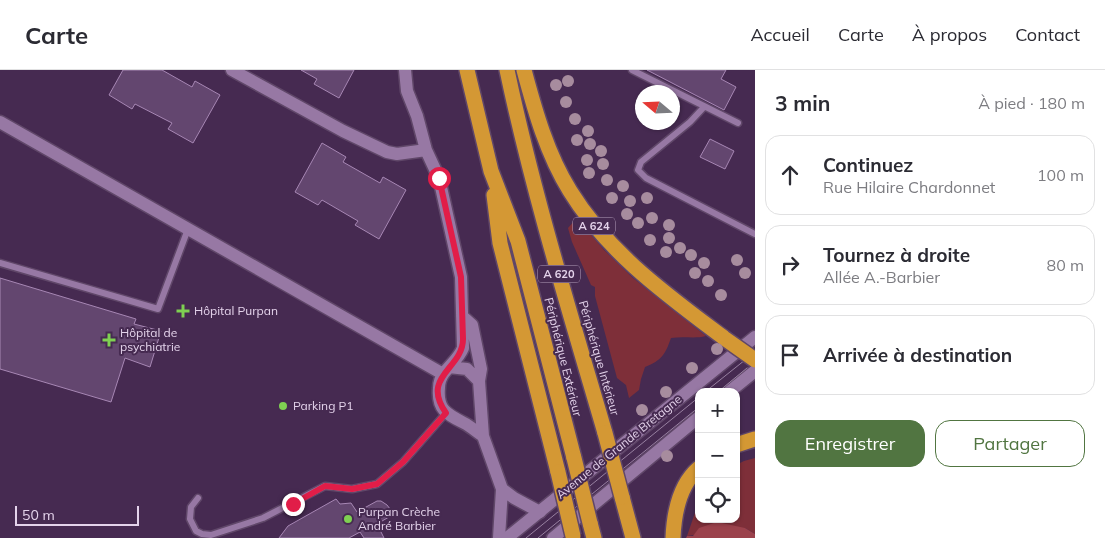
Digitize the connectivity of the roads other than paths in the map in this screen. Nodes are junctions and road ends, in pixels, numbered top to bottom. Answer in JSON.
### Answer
{"nodes":[{"id":1,"x":232,"y":70,"type":"edge"},
{"id":2,"x":405,"y":70,"type":"edge"},
{"id":3,"x":467,"y":70,"type":"edge"},
{"id":4,"x":507,"y":70,"type":"edge"},
{"id":5,"x":524,"y":70,"type":"edge"},
{"id":6,"x":632,"y":70,"type":"edge"},
{"id":7,"x":704,"y":106,"type":"junction"},
{"id":8,"x":0,"y":122,"type":"edge"},
{"id":9,"x":738,"y":123,"type":"dead end"},
{"id":10,"x":426,"y":150,"type":"junction"},
{"id":11,"x":491,"y":171,"type":"junction"},
{"id":12,"x":188,"y":229,"type":"junction"},
{"id":13,"x":755,"y":234,"type":"edge"},
{"id":14,"x":0,"y":263,"type":"edge"},
{"id":15,"x":462,"y":316,"type":"junction"},
{"id":16,"x":755,"y":337,"type":"edge"},
{"id":17,"x":755,"y":360,"type":"edge"},
{"id":18,"x":446,"y":371,"type":"junction"},
{"id":19,"x":755,"y":371,"type":"edge"},
{"id":20,"x":479,"y":381,"type":"junction"},
{"id":21,"x":735,"y":388,"type":"edge"},
{"id":22,"x":446,"y":413,"type":"junction"},
{"id":23,"x":695,"y":420,"type":"edge"},
{"id":24,"x":484,"y":436,"type":"junction"},
{"id":25,"x":755,"y":439,"type":"edge"},
{"id":26,"x":740,"y":444,"type":"edge"},
{"id":27,"x":695,"y":471,"type":"edge"},
{"id":28,"x":502,"y":489,"type":"junction"},
{"id":29,"x":198,"y":498,"type":"dead end"},
{"id":30,"x":540,"y":512,"type":"junction"},
{"id":31,"x":573,"y":537,"type":"edge"},
{"id":32,"x":499,"y":538,"type":"edge"},
{"id":33,"x":507,"y":538,"type":"edge"},
{"id":34,"x":552,"y":538,"type":"edge"},
{"id":35,"x":594,"y":538,"type":"edge"},
{"id":36,"x":633,"y":538,"type":"edge"},
{"id":37,"x":673,"y":538,"type":"edge"}],
"edges":[{"from":1,"to":10,"type":"street"},
{"from":2,"to":10,"type":"street"},
{"from":3,"to":11,"type":"highway","name":"Périphérique Extérieur","number":"A 620"},
{"from":4,"to":36,"type":"highway","name":"Périphérique Intérieur","number":"A 620","bridge":true},
{"from":5,"to":17,"type":"highway","number":"A 624","bridge":true},
{"from":6,"to":7,"type":"lane"},
{"from":7,"to":9,"type":"lane"},
{"from":7,"to":13,"type":"lane"},
{"from":8,"to":12,"type":"street"},
{"from":10,"to":15,"type":"street"},
{"from":11,"to":31,"type":"highway","bridge":true},
{"from":11,"to":35,"type":"highway","name":"Périphérique Extérieur","number":"A 620","bridge":true},
{"from":12,"to":14,"type":"lane"},
{"from":12,"to":18,"type":"street"},
{"from":15,"to":18,"type":"street"},
{"from":15,"to":20,"type":"street"},
{"from":16,"to":30,"type":"street","name":"Avenue de Grande Bretagne"},
{"from":18,"to":20,"type":"street"},
{"from":18,"to":22,"type":"street"},
{"from":19,"to":21,"type":"street"},
{"from":20,"to":24,"type":"street"},
{"from":22,"to":24,"type":"street"},
{"from":22,"to":29,"type":"lane"},
{"from":23,"to":34,"type":"street"},
{"from":24,"to":28,"type":"street"},
{"from":25,"to":26,"type":"highway"},
{"from":27,"to":37,"type":"highway"},
{"from":28,"to":30,"type":"street"},
{"from":28,"to":32,"type":"street"},
{"from":30,"to":33,"type":"street","name":"Avenue de Grande Bretagne"}]}
